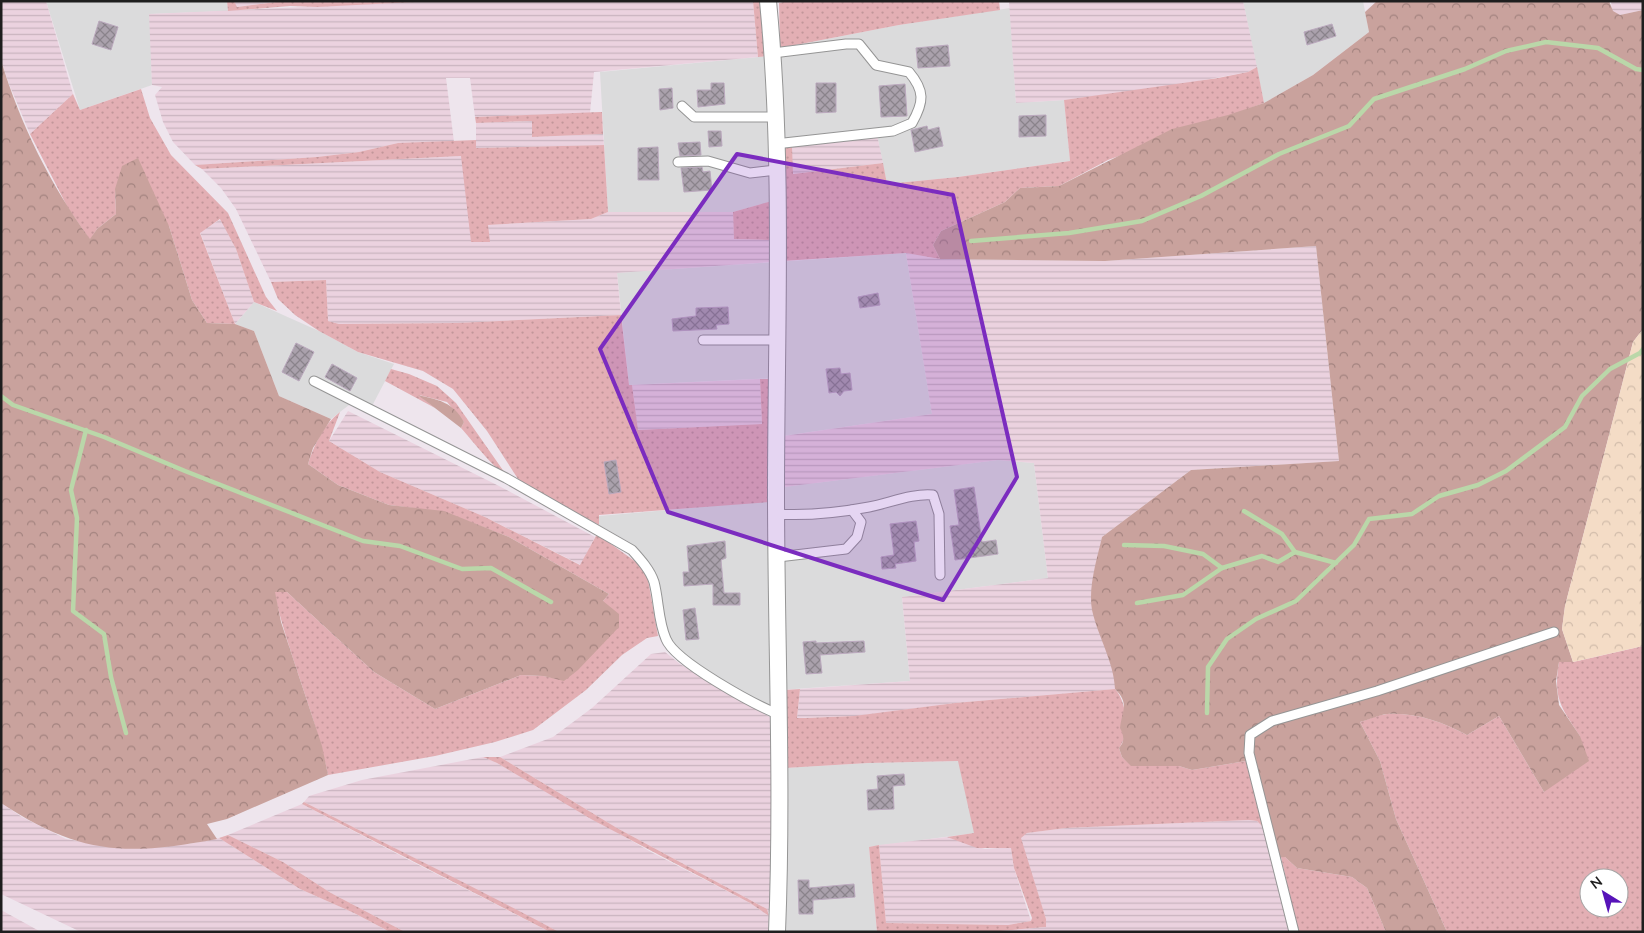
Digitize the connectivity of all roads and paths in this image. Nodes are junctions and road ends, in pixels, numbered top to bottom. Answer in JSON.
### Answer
{"nodes":[{"id":1,"x":768,"y":1,"type":"edge"},
{"id":2,"x":773,"y":53,"type":"junction"},
{"id":3,"x":682,"y":106,"type":"dead end"},
{"id":4,"x":774,"y":117,"type":"junction"},
{"id":5,"x":775,"y":144,"type":"junction"},
{"id":6,"x":678,"y":162,"type":"dead end"},
{"id":7,"x":776,"y":170,"type":"junction"},
{"id":8,"x":704,"y":340,"type":"dead end"},
{"id":9,"x":777,"y":340,"type":"junction"},
{"id":10,"x":314,"y":381,"type":"dead end"},
{"id":11,"x":852,"y":510,"type":"junction"},
{"id":12,"x":776,"y":514,"type":"junction"},
{"id":13,"x":778,"y":557,"type":"junction"},
{"id":14,"x":940,"y":575,"type":"dead end"},
{"id":15,"x":1554,"y":632,"type":"dead end"},
{"id":16,"x":780,"y":715,"type":"junction"},
{"id":17,"x":777,"y":932,"type":"edge"},
{"id":18,"x":1294,"y":932,"type":"edge"}],
"edges":[{"from":1,"to":2,"type":"street"},
{"from":2,"to":4,"type":"street"},
{"from":2,"to":5,"type":"lane"},
{"from":3,"to":4,"type":"lane"},
{"from":4,"to":5,"type":"street"},
{"from":5,"to":7,"type":"street"},
{"from":6,"to":7,"type":"lane"},
{"from":7,"to":9,"type":"street"},
{"from":8,"to":9,"type":"lane"},
{"from":9,"to":12,"type":"street"},
{"from":10,"to":16,"type":"lane"},
{"from":11,"to":12,"type":"lane"},
{"from":11,"to":13,"type":"lane"},
{"from":11,"to":14,"type":"lane"},
{"from":12,"to":13,"type":"street"},
{"from":13,"to":16,"type":"street"},
{"from":15,"to":18,"type":"lane"},
{"from":16,"to":17,"type":"street"}]}
